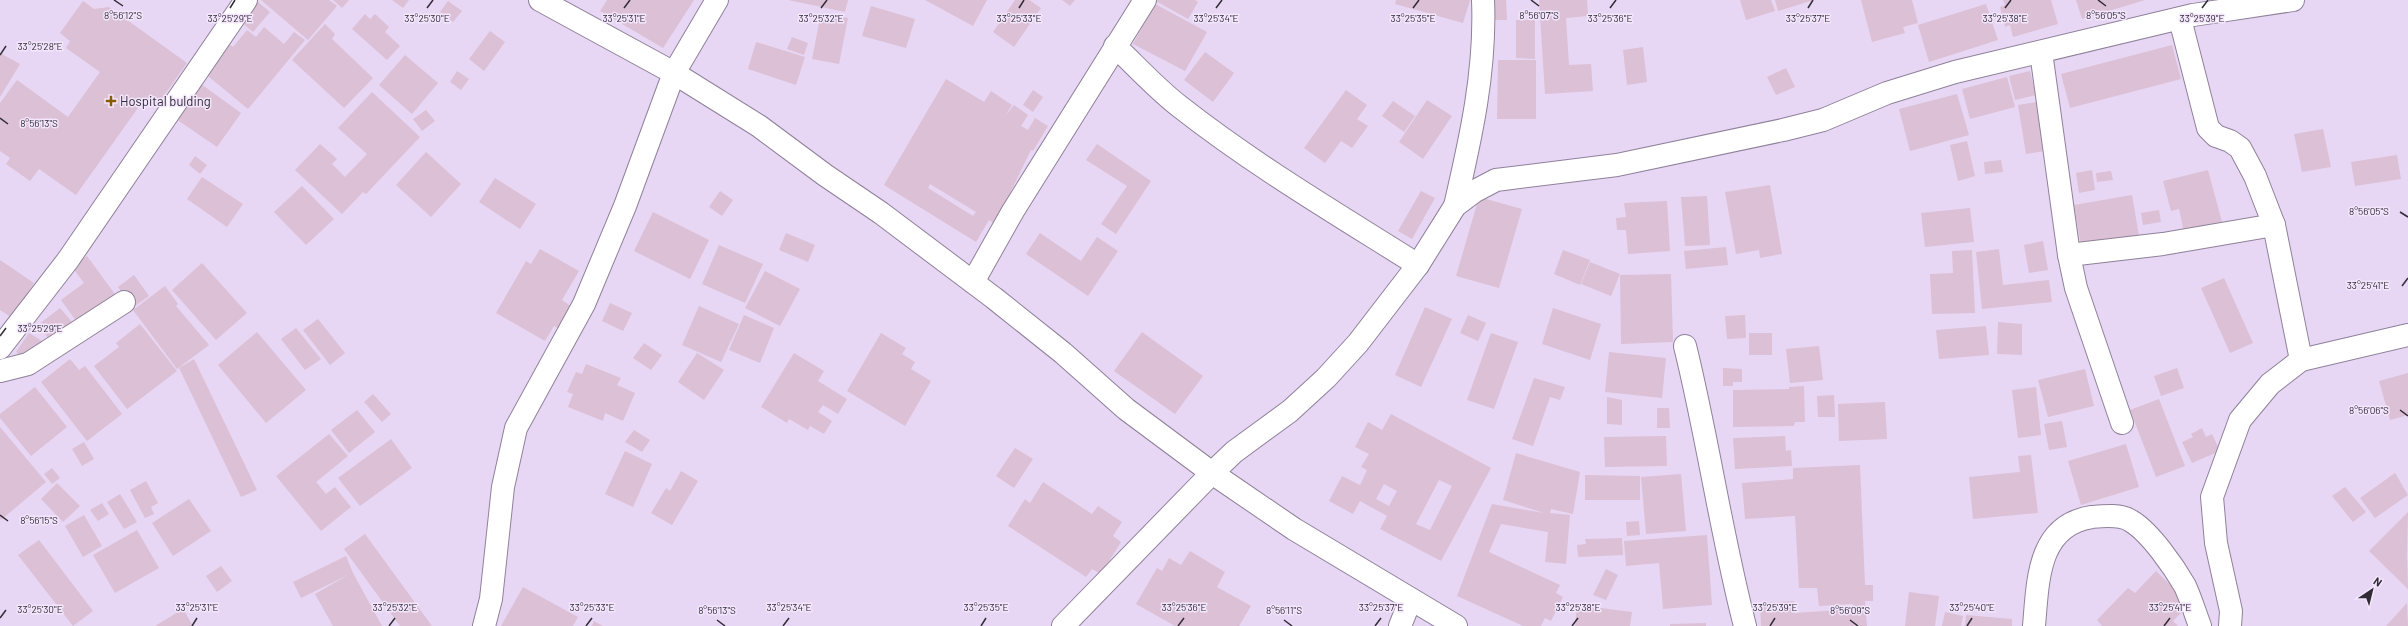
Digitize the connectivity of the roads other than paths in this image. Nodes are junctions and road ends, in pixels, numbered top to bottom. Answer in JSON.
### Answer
{"nodes":[{"id":1,"x":246,"y":0,"type":"edge"},
{"id":2,"x":540,"y":0,"type":"edge"},
{"id":3,"x":717,"y":0,"type":"edge"},
{"id":4,"x":1145,"y":0,"type":"edge"},
{"id":5,"x":1483,"y":0,"type":"edge"},
{"id":6,"x":2294,"y":0,"type":"edge"},
{"id":7,"x":2187,"y":11,"type":"edge"},
{"id":8,"x":1115,"y":46,"type":"junction"},
{"id":9,"x":2041,"y":52,"type":"junction"},
{"id":10,"x":674,"y":73,"type":"junction"},
{"id":11,"x":1455,"y":206,"type":"junction"},
{"id":12,"x":2274,"y":225,"type":"junction"},
{"id":13,"x":2069,"y":255,"type":"junction"},
{"id":14,"x":1418,"y":265,"type":"junction"},
{"id":15,"x":973,"y":282,"type":"junction"},
{"id":16,"x":124,"y":302,"type":"dead end"},
{"id":17,"x":2408,"y":335,"type":"edge"},
{"id":18,"x":1685,"y":346,"type":"dead end"},
{"id":19,"x":0,"y":348,"type":"edge"},
{"id":20,"x":2300,"y":360,"type":"junction"},
{"id":21,"x":0,"y":371,"type":"edge"},
{"id":22,"x":2122,"y":423,"type":"dead end"},
{"id":23,"x":1212,"y":473,"type":"junction"},
{"id":24,"x":1410,"y":600,"type":"junction"},
{"id":25,"x":484,"y":626,"type":"edge"},
{"id":26,"x":1063,"y":626,"type":"edge"},
{"id":27,"x":1400,"y":626,"type":"edge"},
{"id":28,"x":1456,"y":626,"type":"edge"},
{"id":29,"x":1745,"y":626,"type":"edge"},
{"id":30,"x":2034,"y":626,"type":"edge"},
{"id":31,"x":2200,"y":626,"type":"edge"},
{"id":32,"x":2230,"y":626,"type":"edge"}],
"edges":[{"from":1,"to":19,"type":"street"},
{"from":2,"to":10,"type":"street"},
{"from":3,"to":10,"type":"street"},
{"from":4,"to":8,"type":"street"},
{"from":5,"to":11,"type":"street"},
{"from":6,"to":7,"type":"street"},
{"from":7,"to":9,"type":"street"},
{"from":7,"to":12,"type":"street"},
{"from":8,"to":14,"type":"street"},
{"from":8,"to":15,"type":"street"},
{"from":9,"to":11,"type":"street"},
{"from":9,"to":13,"type":"street"},
{"from":10,"to":15,"type":"street"},
{"from":10,"to":25,"type":"street"},
{"from":11,"to":14,"type":"street"},
{"from":12,"to":13,"type":"street"},
{"from":12,"to":20,"type":"street"},
{"from":13,"to":22,"type":"street"},
{"from":14,"to":23,"type":"street"},
{"from":15,"to":23,"type":"street"},
{"from":16,"to":21,"type":"street"},
{"from":17,"to":20,"type":"street"},
{"from":18,"to":29,"type":"street"},
{"from":20,"to":32,"type":"street"},
{"from":23,"to":24,"type":"street"},
{"from":23,"to":26,"type":"street"},
{"from":24,"to":27,"type":"street"},
{"from":24,"to":28,"type":"street"},
{"from":30,"to":31,"type":"street"}]}
